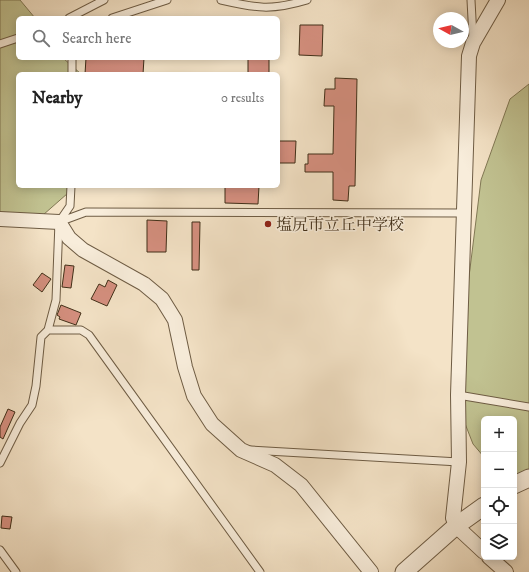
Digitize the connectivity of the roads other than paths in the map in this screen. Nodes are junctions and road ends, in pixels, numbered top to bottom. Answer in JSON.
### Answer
{"nodes":[{"id":1,"x":104,"y":0,"type":"edge"},
{"id":2,"x":167,"y":0,"type":"edge"},
{"id":3,"x":221,"y":0,"type":"edge"},
{"id":4,"x":307,"y":0,"type":"edge"},
{"id":5,"x":471,"y":0,"type":"edge"},
{"id":6,"x":498,"y":0,"type":"edge"},
{"id":7,"x":73,"y":16,"type":"edge"},
{"id":8,"x":118,"y":16,"type":"edge"},
{"id":9,"x":16,"y":39,"type":"edge"},
{"id":10,"x":473,"y":43,"type":"junction"},
{"id":11,"x":0,"y":44,"type":"edge"},
{"id":12,"x":72,"y":60,"type":"edge"},
{"id":13,"x":72,"y":72,"type":"edge"},
{"id":14,"x":71,"y":188,"type":"edge"},
{"id":15,"x":463,"y":213,"type":"junction"},
{"id":16,"x":0,"y":219,"type":"edge"},
{"id":17,"x":59,"y":222,"type":"junction"},
{"id":18,"x":48,"y":330,"type":"junction"},
{"id":19,"x":458,"y":395,"type":"junction"},
{"id":20,"x":529,"y":407,"type":"edge"},
{"id":21,"x":241,"y":450,"type":"junction"},
{"id":22,"x":459,"y":462,"type":"junction"},
{"id":23,"x":0,"y":463,"type":"edge"},
{"id":24,"x":529,"y":478,"type":"edge"},
{"id":25,"x":517,"y":484,"type":"edge"},
{"id":26,"x":481,"y":508,"type":"edge"},
{"id":27,"x":456,"y":526,"type":"junction"},
{"id":28,"x":481,"y":549,"type":"edge"},
{"id":29,"x":0,"y":550,"type":"edge"},
{"id":30,"x":492,"y":560,"type":"edge"},
{"id":31,"x":16,"y":572,"type":"edge"},
{"id":32,"x":260,"y":572,"type":"edge"},
{"id":33,"x":372,"y":572,"type":"edge"},
{"id":34,"x":404,"y":572,"type":"edge"},
{"id":35,"x":506,"y":572,"type":"edge"}],
"edges":[{"from":1,"to":7,"type":"lane"},
{"from":2,"to":8,"type":"lane"},
{"from":3,"to":4,"type":"lane"},
{"from":5,"to":10,"type":"lane"},
{"from":6,"to":10,"type":"street"},
{"from":9,"to":11,"type":"lane"},
{"from":10,"to":15,"type":"street"},
{"from":12,"to":13,"type":"lane"},
{"from":14,"to":17,"type":"lane"},
{"from":15,"to":17,"type":"lane"},
{"from":15,"to":19,"type":"street"},
{"from":16,"to":17,"type":"street"},
{"from":17,"to":18,"type":"lane"},
{"from":17,"to":21,"type":"street"},
{"from":18,"to":23,"type":"lane"},
{"from":18,"to":32,"type":"lane"},
{"from":19,"to":20,"type":"lane"},
{"from":19,"to":22,"type":"street"},
{"from":21,"to":22,"type":"lane"},
{"from":21,"to":33,"type":"street"},
{"from":22,"to":27,"type":"street"},
{"from":24,"to":25,"type":"street"},
{"from":26,"to":27,"type":"street"},
{"from":27,"to":28,"type":"street"},
{"from":27,"to":34,"type":"street"},
{"from":29,"to":31,"type":"lane"},
{"from":30,"to":35,"type":"street"}]}
